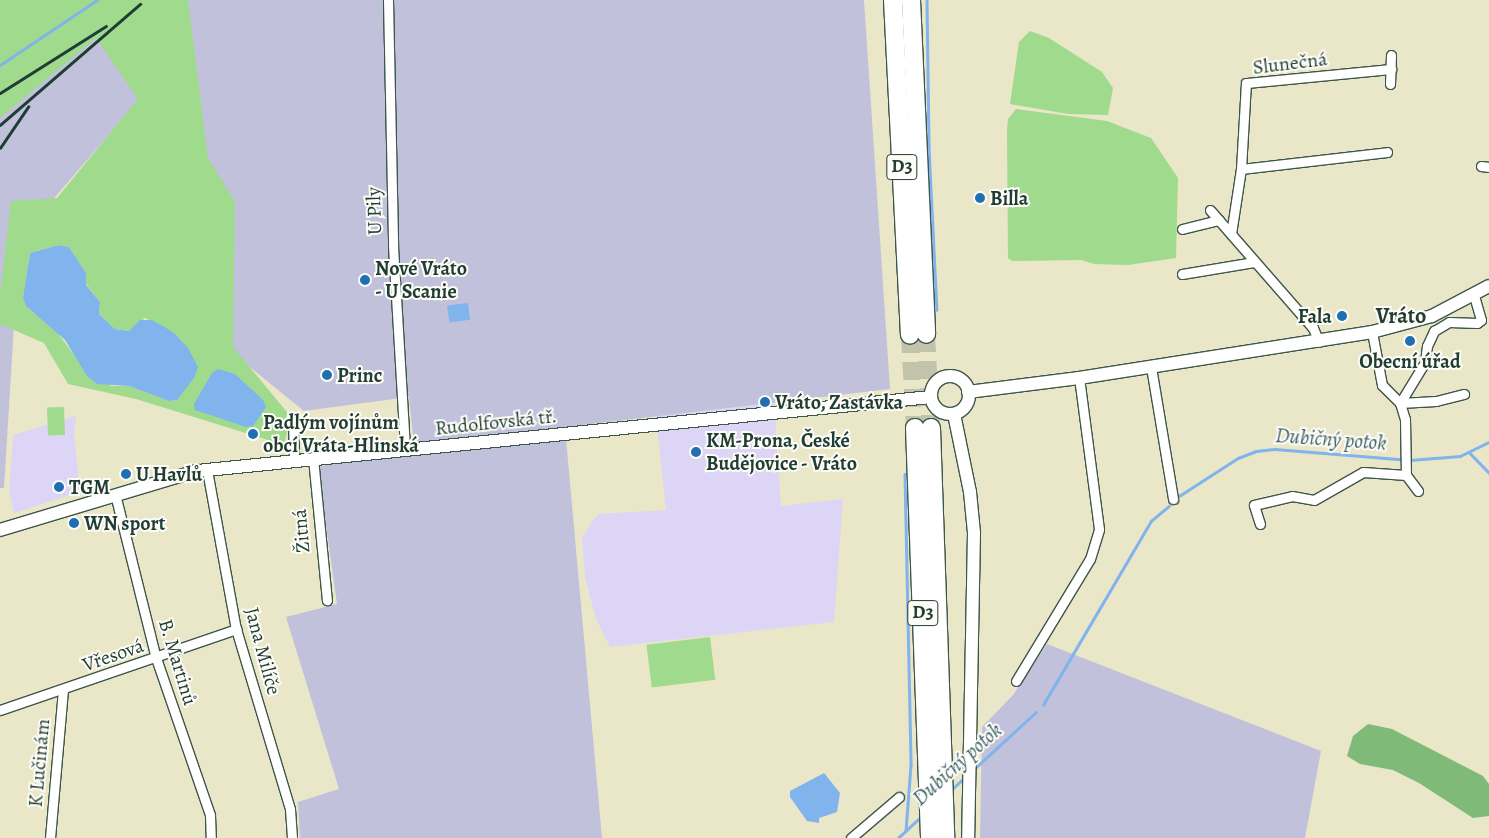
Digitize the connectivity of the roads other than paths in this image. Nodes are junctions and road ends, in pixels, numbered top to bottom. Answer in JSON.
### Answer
{"nodes":[{"id":1,"x":388,"y":0,"type":"edge"},
{"id":2,"x":893,"y":0,"type":"edge"},
{"id":3,"x":911,"y":0,"type":"edge"},
{"id":4,"x":1391,"y":54,"type":"dead end"},
{"id":5,"x":1391,"y":69,"type":"junction"},
{"id":6,"x":1390,"y":84,"type":"dead end"},
{"id":7,"x":1387,"y":152,"type":"dead end"},
{"id":8,"x":1241,"y":169,"type":"junction"},
{"id":9,"x":1210,"y":210,"type":"dead end"},
{"id":10,"x":1216,"y":221,"type":"junction"},
{"id":11,"x":1182,"y":229,"type":"dead end"},
{"id":12,"x":1231,"y":234,"type":"junction"},
{"id":13,"x":1254,"y":262,"type":"junction"},
{"id":14,"x":1182,"y":274,"type":"dead end"},
{"id":15,"x":1489,"y":286,"type":"edge"},
{"id":16,"x":1474,"y":296,"type":"junction"},
{"id":17,"x":1372,"y":332,"type":"junction"},
{"id":18,"x":1319,"y":342,"type":"junction"},
{"id":19,"x":1151,"y":367,"type":"junction"},
{"id":20,"x":1079,"y":378,"type":"junction"},
{"id":21,"x":968,"y":392,"type":"junction"},
{"id":22,"x":1464,"y":394,"type":"dead end"},
{"id":23,"x":931,"y":397,"type":"junction"},
{"id":24,"x":1400,"y":403,"type":"junction"},
{"id":25,"x":954,"y":414,"type":"junction"},
{"id":26,"x":293,"y":419,"type":"dead end"},
{"id":27,"x":405,"y":450,"type":"junction"},
{"id":28,"x":313,"y":458,"type":"junction"},
{"id":29,"x":294,"y":460,"type":"junction"},
{"id":30,"x":207,"y":470,"type":"junction"},
{"id":31,"x":1406,"y":475,"type":"junction"},
{"id":32,"x":1418,"y":491,"type":"dead end"},
{"id":33,"x":116,"y":494,"type":"junction"},
{"id":34,"x":1173,"y":499,"type":"dead end"},
{"id":35,"x":1260,"y":524,"type":"dead end"},
{"id":36,"x":0,"y":530,"type":"edge"},
{"id":37,"x":327,"y":600,"type":"dead end"},
{"id":38,"x":236,"y":629,"type":"junction"},
{"id":39,"x":156,"y":658,"type":"junction"},
{"id":40,"x":1016,"y":681,"type":"dead end"},
{"id":41,"x":63,"y":690,"type":"junction"},
{"id":42,"x":0,"y":710,"type":"edge"},
{"id":43,"x":900,"y":797,"type":"dead end"},
{"id":44,"x":938,"y":802,"type":"junction"},
{"id":45,"x":50,"y":838,"type":"edge"},
{"id":46,"x":211,"y":838,"type":"edge"},
{"id":47,"x":292,"y":838,"type":"edge"},
{"id":48,"x":851,"y":838,"type":"edge"},
{"id":49,"x":930,"y":838,"type":"edge"},
{"id":50,"x":945,"y":838,"type":"edge"},
{"id":51,"x":968,"y":838,"type":"edge"}],
"edges":[{"from":1,"to":27,"type":"street","name":"U Pily"},
{"from":2,"to":3,"type":"highway","number":"D3"},
{"from":4,"to":5,"type":"street"},
{"from":5,"to":6,"type":"street"},
{"from":5,"to":8,"type":"street","name":"Slunečná"},
{"from":7,"to":8,"type":"street"},
{"from":8,"to":12,"type":"street","name":"Slunečná"},
{"from":9,"to":10,"type":"street"},
{"from":10,"to":11,"type":"street"},
{"from":10,"to":12,"type":"street"},
{"from":12,"to":13,"type":"street"},
{"from":13,"to":14,"type":"street"},
{"from":13,"to":18,"type":"street"},
{"from":15,"to":16,"type":"main road"},
{"from":16,"to":17,"type":"main road"},
{"from":16,"to":24,"type":"street"},
{"from":17,"to":18,"type":"main road"},
{"from":17,"to":24,"type":"street"},
{"from":18,"to":19,"type":"main road"},
{"from":19,"to":20,"type":"main road"},
{"from":19,"to":34,"type":"street"},
{"from":20,"to":21,"type":"main road"},
{"from":20,"to":40,"type":"street"},
{"from":21,"to":23,"type":"main road"},
{"from":21,"to":25,"type":"main road"},
{"from":22,"to":24,"type":"street"},
{"from":23,"to":25,"type":"main road"},
{"from":23,"to":27,"type":"main road","name":"Rudolfovská tř."},
{"from":24,"to":31,"type":"street"},
{"from":25,"to":51,"type":"main road"},
{"from":26,"to":29,"type":"street"},
{"from":27,"to":28,"type":"main road","name":"Rudolfovská tř."},
{"from":28,"to":29,"type":"main road","name":"Rudolfovská tř."},
{"from":28,"to":37,"type":"street","name":"Žitná"},
{"from":29,"to":30,"type":"main road","name":"Rudolfovská tř."},
{"from":30,"to":33,"type":"main road","name":"Rudolfovská tř."},
{"from":30,"to":38,"type":"street","name":"Jana Milíče"},
{"from":31,"to":32,"type":"street"},
{"from":31,"to":35,"type":"street"},
{"from":33,"to":36,"type":"main road","name":"Rudolfovská tř."},
{"from":33,"to":39,"type":"street","name":"B. Martinů"},
{"from":38,"to":39,"type":"street","name":"Vřesová"},
{"from":38,"to":47,"type":"street","name":"Jana Milíče"},
{"from":39,"to":41,"type":"street","name":"Vřesová"},
{"from":39,"to":46,"type":"street","name":"B. Martinů"},
{"from":41,"to":42,"type":"street","name":"Vřesová"},
{"from":41,"to":45,"type":"street","name":"K Lučinám"},
{"from":43,"to":48,"type":"street"},
{"from":44,"to":44,"type":"highway","number":"D3"},
{"from":44,"to":49,"type":"highway","number":"D3"},
{"from":44,"to":50,"type":"highway","number":"D3"}]}
